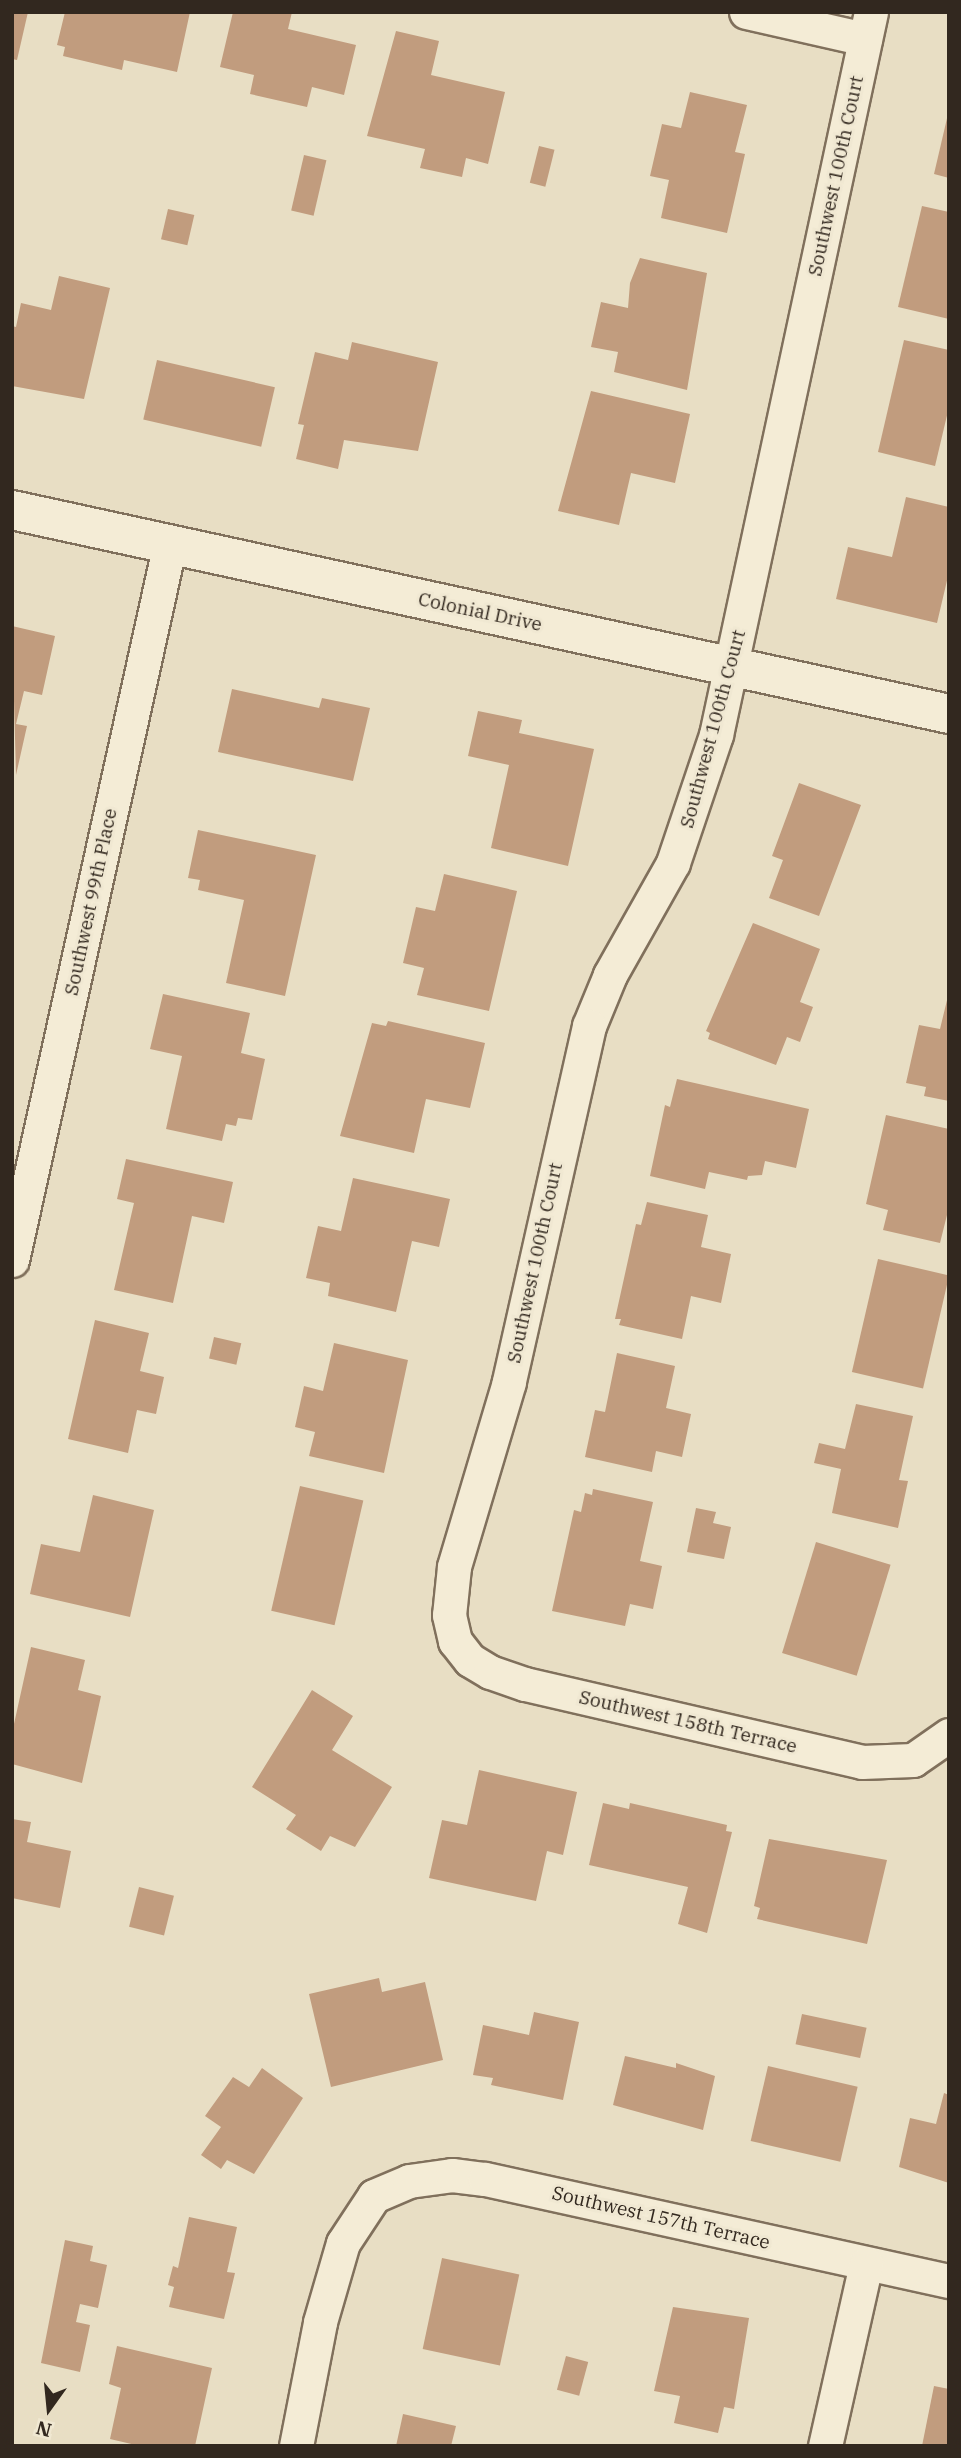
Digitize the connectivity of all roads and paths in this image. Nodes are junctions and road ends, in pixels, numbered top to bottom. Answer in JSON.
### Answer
{"nodes":[{"id":1,"x":746,"y":12,"type":"edge"},
{"id":2,"x":868,"y":25,"type":"edge"},
{"id":3,"x":12,"y":510,"type":"edge"},
{"id":4,"x":170,"y":543,"type":"junction"},
{"id":5,"x":733,"y":668,"type":"junction"},
{"id":6,"x":949,"y":714,"type":"edge"},
{"id":7,"x":12,"y":1260,"type":"edge"},
{"id":8,"x":452,"y":1629,"type":"joint"},
{"id":9,"x":946,"y":1739,"type":"edge"},
{"id":10,"x":866,"y":2264,"type":"junction"},
{"id":11,"x":949,"y":2281,"type":"edge"},
{"id":12,"x":296,"y":2446,"type":"edge"},
{"id":13,"x":825,"y":2446,"type":"edge"}],
"edges":[{"from":1,"to":2,"type":"street"},
{"from":2,"to":5,"type":"street","name":"Southwest 100th Court"},
{"from":3,"to":4,"type":"street","name":"Colonial Drive"},
{"from":4,"to":5,"type":"street","name":"Colonial Drive"},
{"from":4,"to":7,"type":"street","name":"Southwest 99th Place"},
{"from":5,"to":6,"type":"street","name":"Colonial Drive"},
{"from":5,"to":8,"type":"street","name":"Southwest 100th Court"},
{"from":8,"to":9,"type":"street","name":"Southwest 158th Terrace"},
{"from":10,"to":11,"type":"street","name":"Southwest 157th Terrace"},
{"from":10,"to":12,"type":"street","name":"Southwest 157th Terrace"},
{"from":10,"to":13,"type":"street"}]}
